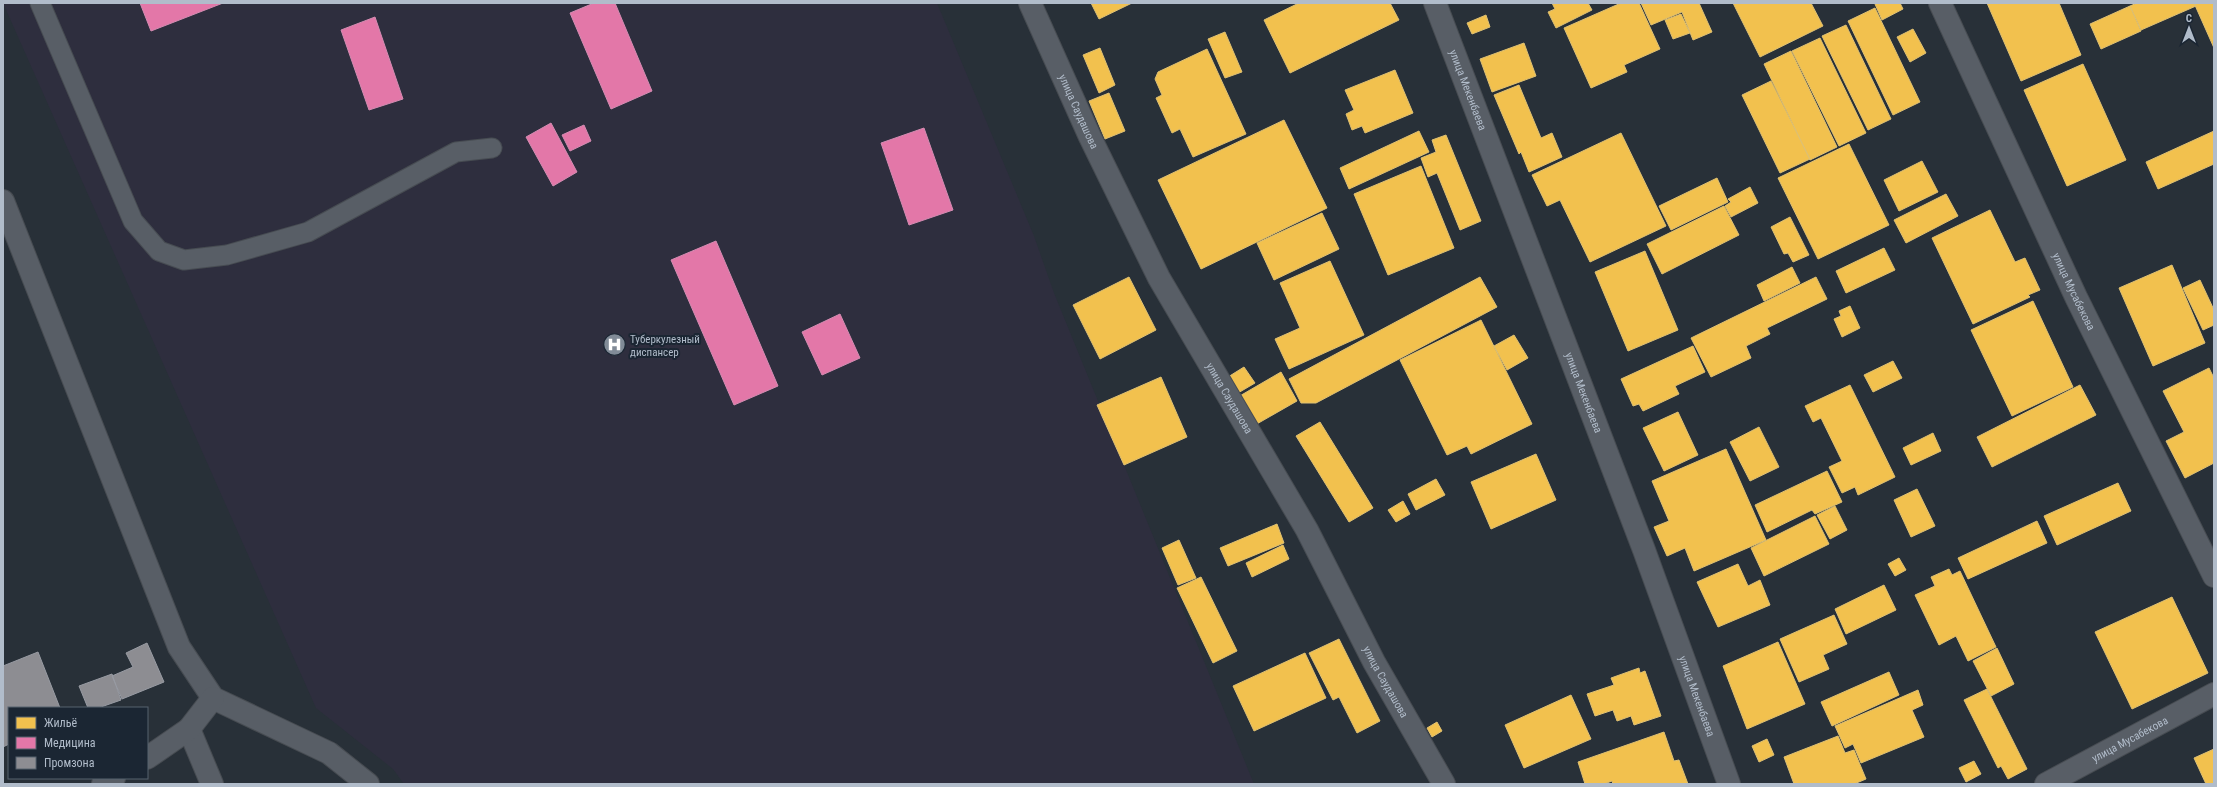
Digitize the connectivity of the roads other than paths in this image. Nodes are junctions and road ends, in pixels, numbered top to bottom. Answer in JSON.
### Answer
{"nodes":[{"id":1,"x":40,"y":3,"type":"edge"},
{"id":2,"x":1030,"y":3,"type":"edge"},
{"id":3,"x":1435,"y":3,"type":"edge"},
{"id":4,"x":1940,"y":3,"type":"edge"},
{"id":5,"x":492,"y":148,"type":"dead end"},
{"id":6,"x":3,"y":201,"type":"edge"},
{"id":7,"x":2214,"y":576,"type":"edge"},
{"id":8,"x":2214,"y":694,"type":"edge"},
{"id":9,"x":213,"y":698,"type":"junction"},
{"id":10,"x":189,"y":729,"type":"junction"},
{"id":11,"x":148,"y":757,"type":"edge"},
{"id":12,"x":112,"y":779,"type":"edge"},
{"id":13,"x":103,"y":784,"type":"edge"},
{"id":14,"x":212,"y":784,"type":"edge"},
{"id":15,"x":368,"y":784,"type":"edge"},
{"id":16,"x":1444,"y":784,"type":"edge"},
{"id":17,"x":1729,"y":784,"type":"edge"},
{"id":18,"x":2046,"y":784,"type":"edge"}],
"edges":[{"from":1,"to":5,"type":"lane"},
{"from":2,"to":16,"type":"street","name":"улица Саудашова"},
{"from":3,"to":17,"type":"street","name":"улица Мекенбаева"},
{"from":4,"to":7,"type":"street","name":"улица Мусабекова"},
{"from":6,"to":9,"type":"street"},
{"from":8,"to":18,"type":"street","name":"улица Мусабекова"},
{"from":9,"to":10,"type":"street"},
{"from":9,"to":15,"type":"street"},
{"from":10,"to":11,"type":"street"},
{"from":10,"to":14,"type":"street"},
{"from":12,"to":13,"type":"street"}]}
